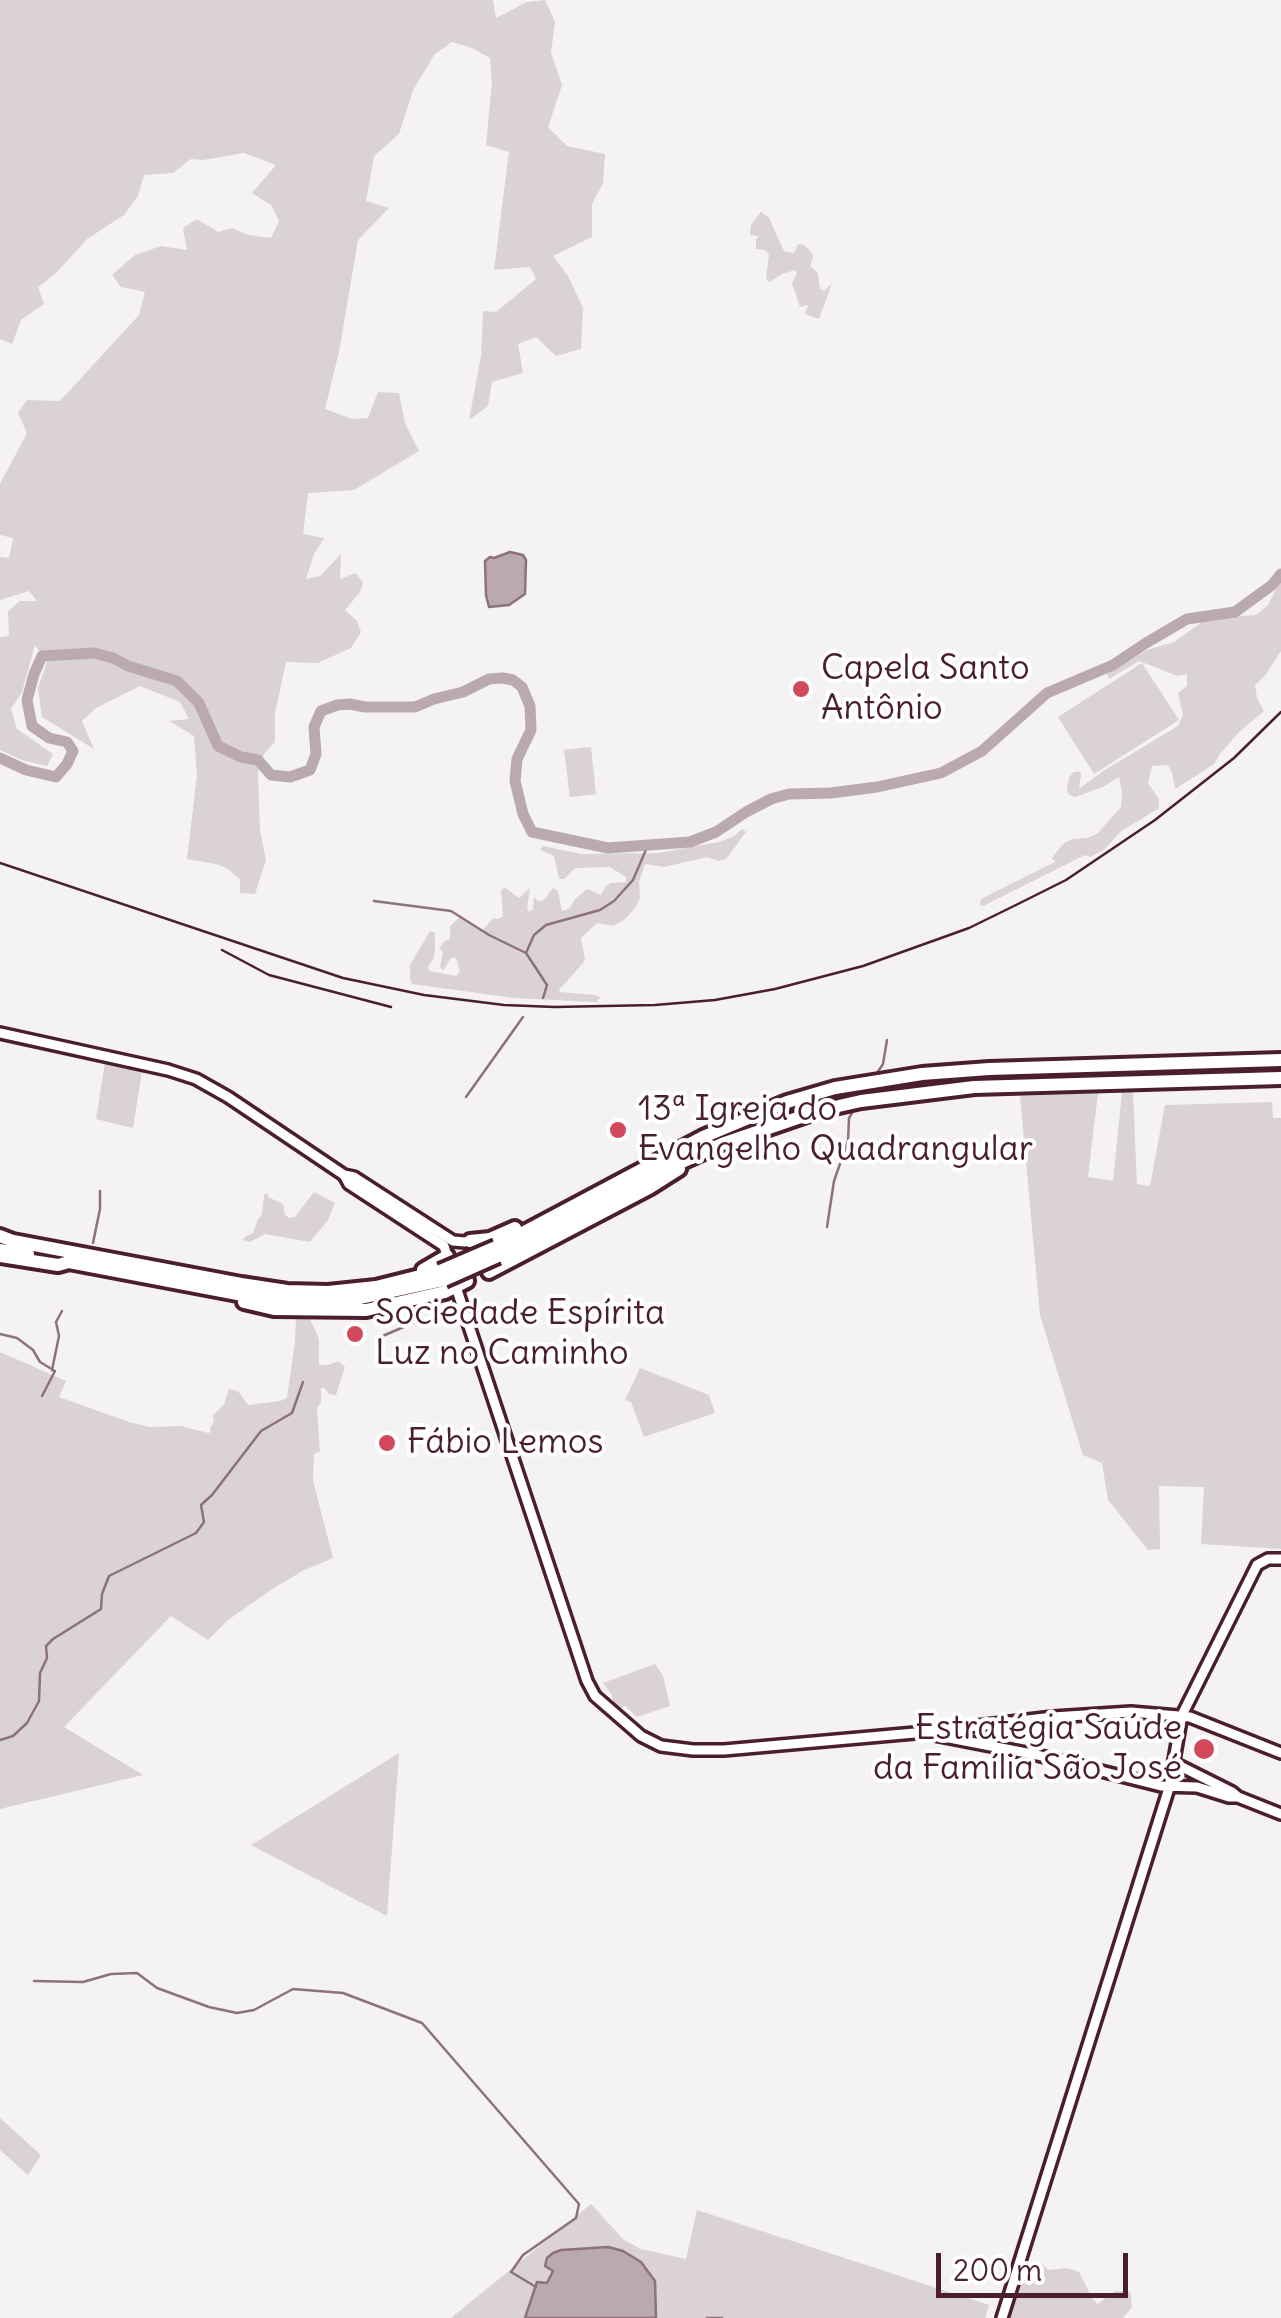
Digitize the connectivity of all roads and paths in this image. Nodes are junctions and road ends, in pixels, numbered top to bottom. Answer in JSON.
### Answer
{"nodes":[{"id":1,"x":0,"y":1033,"type":"edge"},
{"id":2,"x":1281,"y":1060,"type":"edge"},
{"id":3,"x":967,"y":1071,"type":"junction"},
{"id":4,"x":1280,"y":1077,"type":"edge"},
{"id":5,"x":1281,"y":1093,"type":"edge"},
{"id":6,"x":885,"y":1096,"type":"junction"},
{"id":7,"x":787,"y":1102,"type":"junction"},
{"id":8,"x":696,"y":1155,"type":"junction"},
{"id":9,"x":389,"y":1205,"type":"junction"},
{"id":10,"x":467,"y":1242,"type":"junction"},
{"id":11,"x":2,"y":1244,"type":"edge"},
{"id":12,"x":497,"y":1251,"type":"junction"},
{"id":13,"x":447,"y":1256,"type":"junction"},
{"id":14,"x":488,"y":1272,"type":"junction"},
{"id":15,"x":452,"y":1278,"type":"junction"},
{"id":16,"x":217,"y":1284,"type":"junction"},
{"id":17,"x":1281,"y":1559,"type":"edge"},
{"id":18,"x":1182,"y":1715,"type":"junction"},
{"id":19,"x":926,"y":1732,"type":"junction"},
{"id":20,"x":1281,"y":1753,"type":"edge"},
{"id":21,"x":1174,"y":1763,"type":"junction"},
{"id":22,"x":1169,"y":1788,"type":"junction"},
{"id":23,"x":1238,"y":1797,"type":"junction"},
{"id":24,"x":1281,"y":1814,"type":"edge"},
{"id":25,"x":1002,"y":2318,"type":"edge"}],
"edges":[{"from":1,"to":9,"type":"street"},
{"from":2,"to":3,"type":"highway"},
{"from":3,"to":6,"type":"highway"},
{"from":3,"to":7,"type":"highway"},
{"from":4,"to":5,"type":"highway"},
{"from":4,"to":6,"type":"highway"},
{"from":6,"to":8,"type":"highway"},
{"from":7,"to":10,"type":"highway"},
{"from":7,"to":12,"type":"highway"},
{"from":8,"to":12,"type":"highway"},
{"from":8,"to":14,"type":"highway"},
{"from":9,"to":10,"type":"street"},
{"from":9,"to":13,"type":"street"},
{"from":10,"to":13,"type":"street"},
{"from":10,"to":14,"type":"street"},
{"from":11,"to":16,"type":"highway"},
{"from":11,"to":16,"type":"highway"},
{"from":12,"to":15,"type":"highway","bridge":true},
{"from":13,"to":15,"type":"street"},
{"from":13,"to":16,"type":"highway"},
{"from":14,"to":15,"type":"street"},
{"from":15,"to":16,"type":"highway"},
{"from":15,"to":19,"type":"street"},
{"from":17,"to":18,"type":"street"},
{"from":18,"to":19,"type":"street"},
{"from":18,"to":20,"type":"street"},
{"from":18,"to":21,"type":"street"},
{"from":19,"to":22,"type":"street"},
{"from":21,"to":22,"type":"street"},
{"from":21,"to":23,"type":"street"},
{"from":22,"to":23,"type":"street"},
{"from":22,"to":25,"type":"street"},
{"from":23,"to":24,"type":"street"}]}
